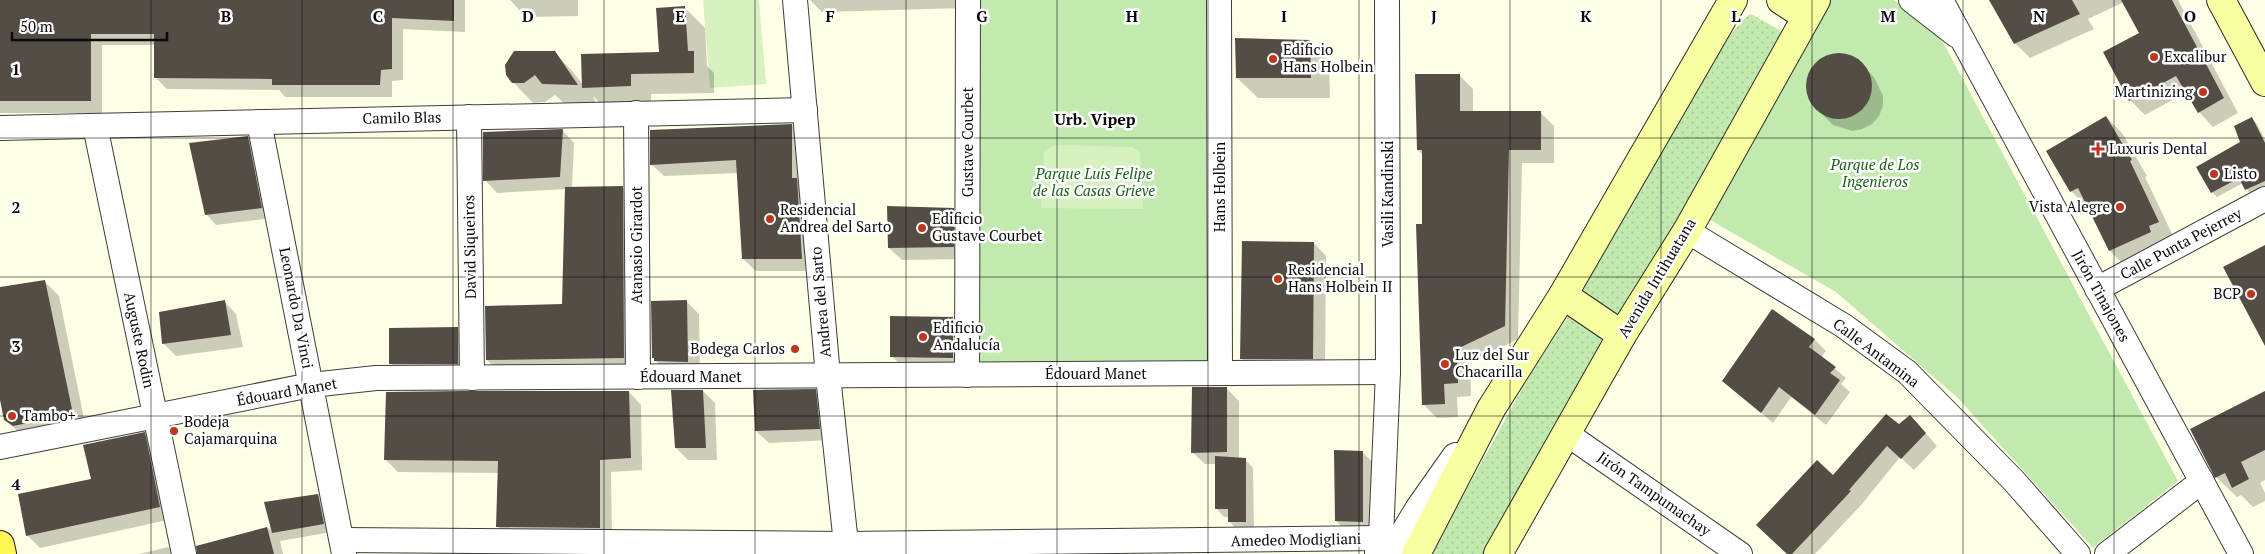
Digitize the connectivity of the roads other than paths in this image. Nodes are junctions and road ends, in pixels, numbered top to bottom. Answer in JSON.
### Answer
{"nodes":[{"id":1,"x":795,"y":0,"type":"edge"},
{"id":2,"x":968,"y":0,"type":"edge"},
{"id":3,"x":1219,"y":0,"type":"edge"},
{"id":4,"x":1387,"y":0,"type":"edge"},
{"id":5,"x":1733,"y":0,"type":"edge"},
{"id":6,"x":1782,"y":0,"type":"edge"},
{"id":7,"x":1911,"y":0,"type":"edge"},
{"id":8,"x":1941,"y":0,"type":"edge"},
{"id":9,"x":2221,"y":0,"type":"edge"},
{"id":10,"x":1811,"y":8,"type":"edge"},
{"id":11,"x":1960,"y":37,"type":"junction"},
{"id":12,"x":2265,"y":82,"type":"edge"},
{"id":13,"x":804,"y":110,"type":"junction"},
{"id":14,"x":636,"y":113,"type":"junction"},
{"id":15,"x":469,"y":117,"type":"junction"},
{"id":16,"x":258,"y":122,"type":"junction"},
{"id":17,"x":95,"y":126,"type":"junction"},
{"id":18,"x":0,"y":128,"type":"edge"},
{"id":19,"x":2265,"y":199,"type":"edge"},
{"id":20,"x":1687,"y":231,"type":"junction"},
{"id":21,"x":2097,"y":289,"type":"junction"},
{"id":22,"x":1563,"y":295,"type":"junction"},
{"id":23,"x":1622,"y":335,"type":"junction"},
{"id":24,"x":1388,"y":372,"type":"junction"},
{"id":25,"x":1220,"y":373,"type":"junction"},
{"id":26,"x":967,"y":375,"type":"junction"},
{"id":27,"x":828,"y":376,"type":"junction"},
{"id":28,"x":638,"y":377,"type":"junction"},
{"id":29,"x":472,"y":378,"type":"junction"},
{"id":30,"x":311,"y":385,"type":"junction"},
{"id":31,"x":1491,"y":409,"type":"junction"},
{"id":32,"x":154,"y":416,"type":"junction"},
{"id":33,"x":1567,"y":434,"type":"junction"},
{"id":34,"x":0,"y":447,"type":"edge"},
{"id":35,"x":2202,"y":481,"type":"junction"},
{"id":36,"x":1384,"y":486,"type":"junction"},
{"id":37,"x":1420,"y":508,"type":"junction"},
{"id":38,"x":846,"y":544,"type":"junction"},
{"id":39,"x":0,"y":545,"type":"edge"},
{"id":40,"x":343,"y":547,"type":"edge"},
{"id":41,"x":1343,"y":547,"type":"edge"},
{"id":42,"x":737,"y":549,"type":"edge"},
{"id":43,"x":1383,"y":549,"type":"edge"},
{"id":44,"x":2,"y":554,"type":"edge"},
{"id":45,"x":184,"y":554,"type":"edge"},
{"id":46,"x":1416,"y":554,"type":"edge"},
{"id":47,"x":1498,"y":554,"type":"edge"},
{"id":48,"x":1740,"y":554,"type":"edge"},
{"id":49,"x":2078,"y":554,"type":"edge"},
{"id":50,"x":2106,"y":554,"type":"edge"},
{"id":51,"x":2241,"y":554,"type":"edge"}],
"edges":[{"from":1,"to":13,"type":"street","name":"Andrea del Sarto"},
{"from":2,"to":26,"type":"street","name":"Gustave Courbet"},
{"from":3,"to":25,"type":"street","name":"Hans Holbein"},
{"from":4,"to":24,"type":"street","name":"Vasili Kandinski"},
{"from":5,"to":22,"type":"main road"},
{"from":6,"to":10,"type":"main road"},
{"from":7,"to":11,"type":"street","name":"Jirón Tinajones"},
{"from":8,"to":11,"type":"street","name":"Jirón Tinajones"},
{"from":9,"to":12,"type":"main road"},
{"from":10,"to":20,"type":"main road","name":"Avenida Intihuatana"},
{"from":11,"to":21,"type":"street","name":"Jirón Tinajones"},
{"from":13,"to":14,"type":"street","name":"Camilo Blas"},
{"from":13,"to":27,"type":"street","name":"Andrea del Sarto"},
{"from":14,"to":15,"type":"street","name":"Camilo Blas"},
{"from":14,"to":28,"type":"street","name":"Atanasio Girardot"},
{"from":15,"to":16,"type":"street","name":"Camilo Blas"},
{"from":15,"to":29,"type":"street","name":"David Siqueiros"},
{"from":16,"to":17,"type":"street","name":"Camilo Blas"},
{"from":16,"to":30,"type":"street","name":"Leonardo Da Vinci"},
{"from":17,"to":18,"type":"street","name":"Camilo Blas"},
{"from":17,"to":32,"type":"street","name":"Auguste Rodin"},
{"from":19,"to":21,"type":"street","name":"Calle Punta Pejerrey"},
{"from":20,"to":23,"type":"main road","name":"Avenida Intihuatana"},
{"from":20,"to":49,"type":"street","name":"Calle Antamina"},
{"from":21,"to":35,"type":"street","name":"Jirón Tinajones"},
{"from":22,"to":23,"type":"main road"},
{"from":22,"to":31,"type":"main road"},
{"from":23,"to":33,"type":"main road","name":"Avenida Intihuatana"},
{"from":24,"to":25,"type":"street","name":"Édouard Manet"},
{"from":24,"to":36,"type":"street","name":"Vasili Kandinski"},
{"from":25,"to":26,"type":"street","name":"Édouard Manet"},
{"from":26,"to":27,"type":"street","name":"Édouard Manet"},
{"from":27,"to":28,"type":"street","name":"Édouard Manet"},
{"from":27,"to":38,"type":"street","name":"Andrea del Sarto"},
{"from":28,"to":29,"type":"street","name":"Édouard Manet"},
{"from":29,"to":30,"type":"street","name":"Édouard Manet"},
{"from":30,"to":32,"type":"street","name":"Édouard Manet"},
{"from":30,"to":40,"type":"street","name":"Leonardo Da Vinci"},
{"from":31,"to":37,"type":"street"},
{"from":31,"to":46,"type":"main road"},
{"from":32,"to":34,"type":"street","name":"Édouard Manet"},
{"from":32,"to":45,"type":"street","name":"Auguste Rodin"},
{"from":33,"to":47,"type":"main road","name":"Avenida Intihuatana"},
{"from":33,"to":48,"type":"street","name":"Jirón Tampumachay"},
{"from":35,"to":50,"type":"street"},
{"from":35,"to":51,"type":"street","name":"Jirón Tinajones"},
{"from":36,"to":37,"type":"street"},
{"from":36,"to":43,"type":"street","name":"Vasili Kandinski"},
{"from":37,"to":43,"type":"street"},
{"from":38,"to":41,"type":"street","name":"Amedeo Modigliani"},
{"from":38,"to":42,"type":"street","name":"Amedeo Modigliani"},
{"from":39,"to":44,"type":"main road"},
{"from":40,"to":42,"type":"street","name":"Amedeo Modigliani"},
{"from":41,"to":43,"type":"street","name":"Amedeo Modigliani"}]}
